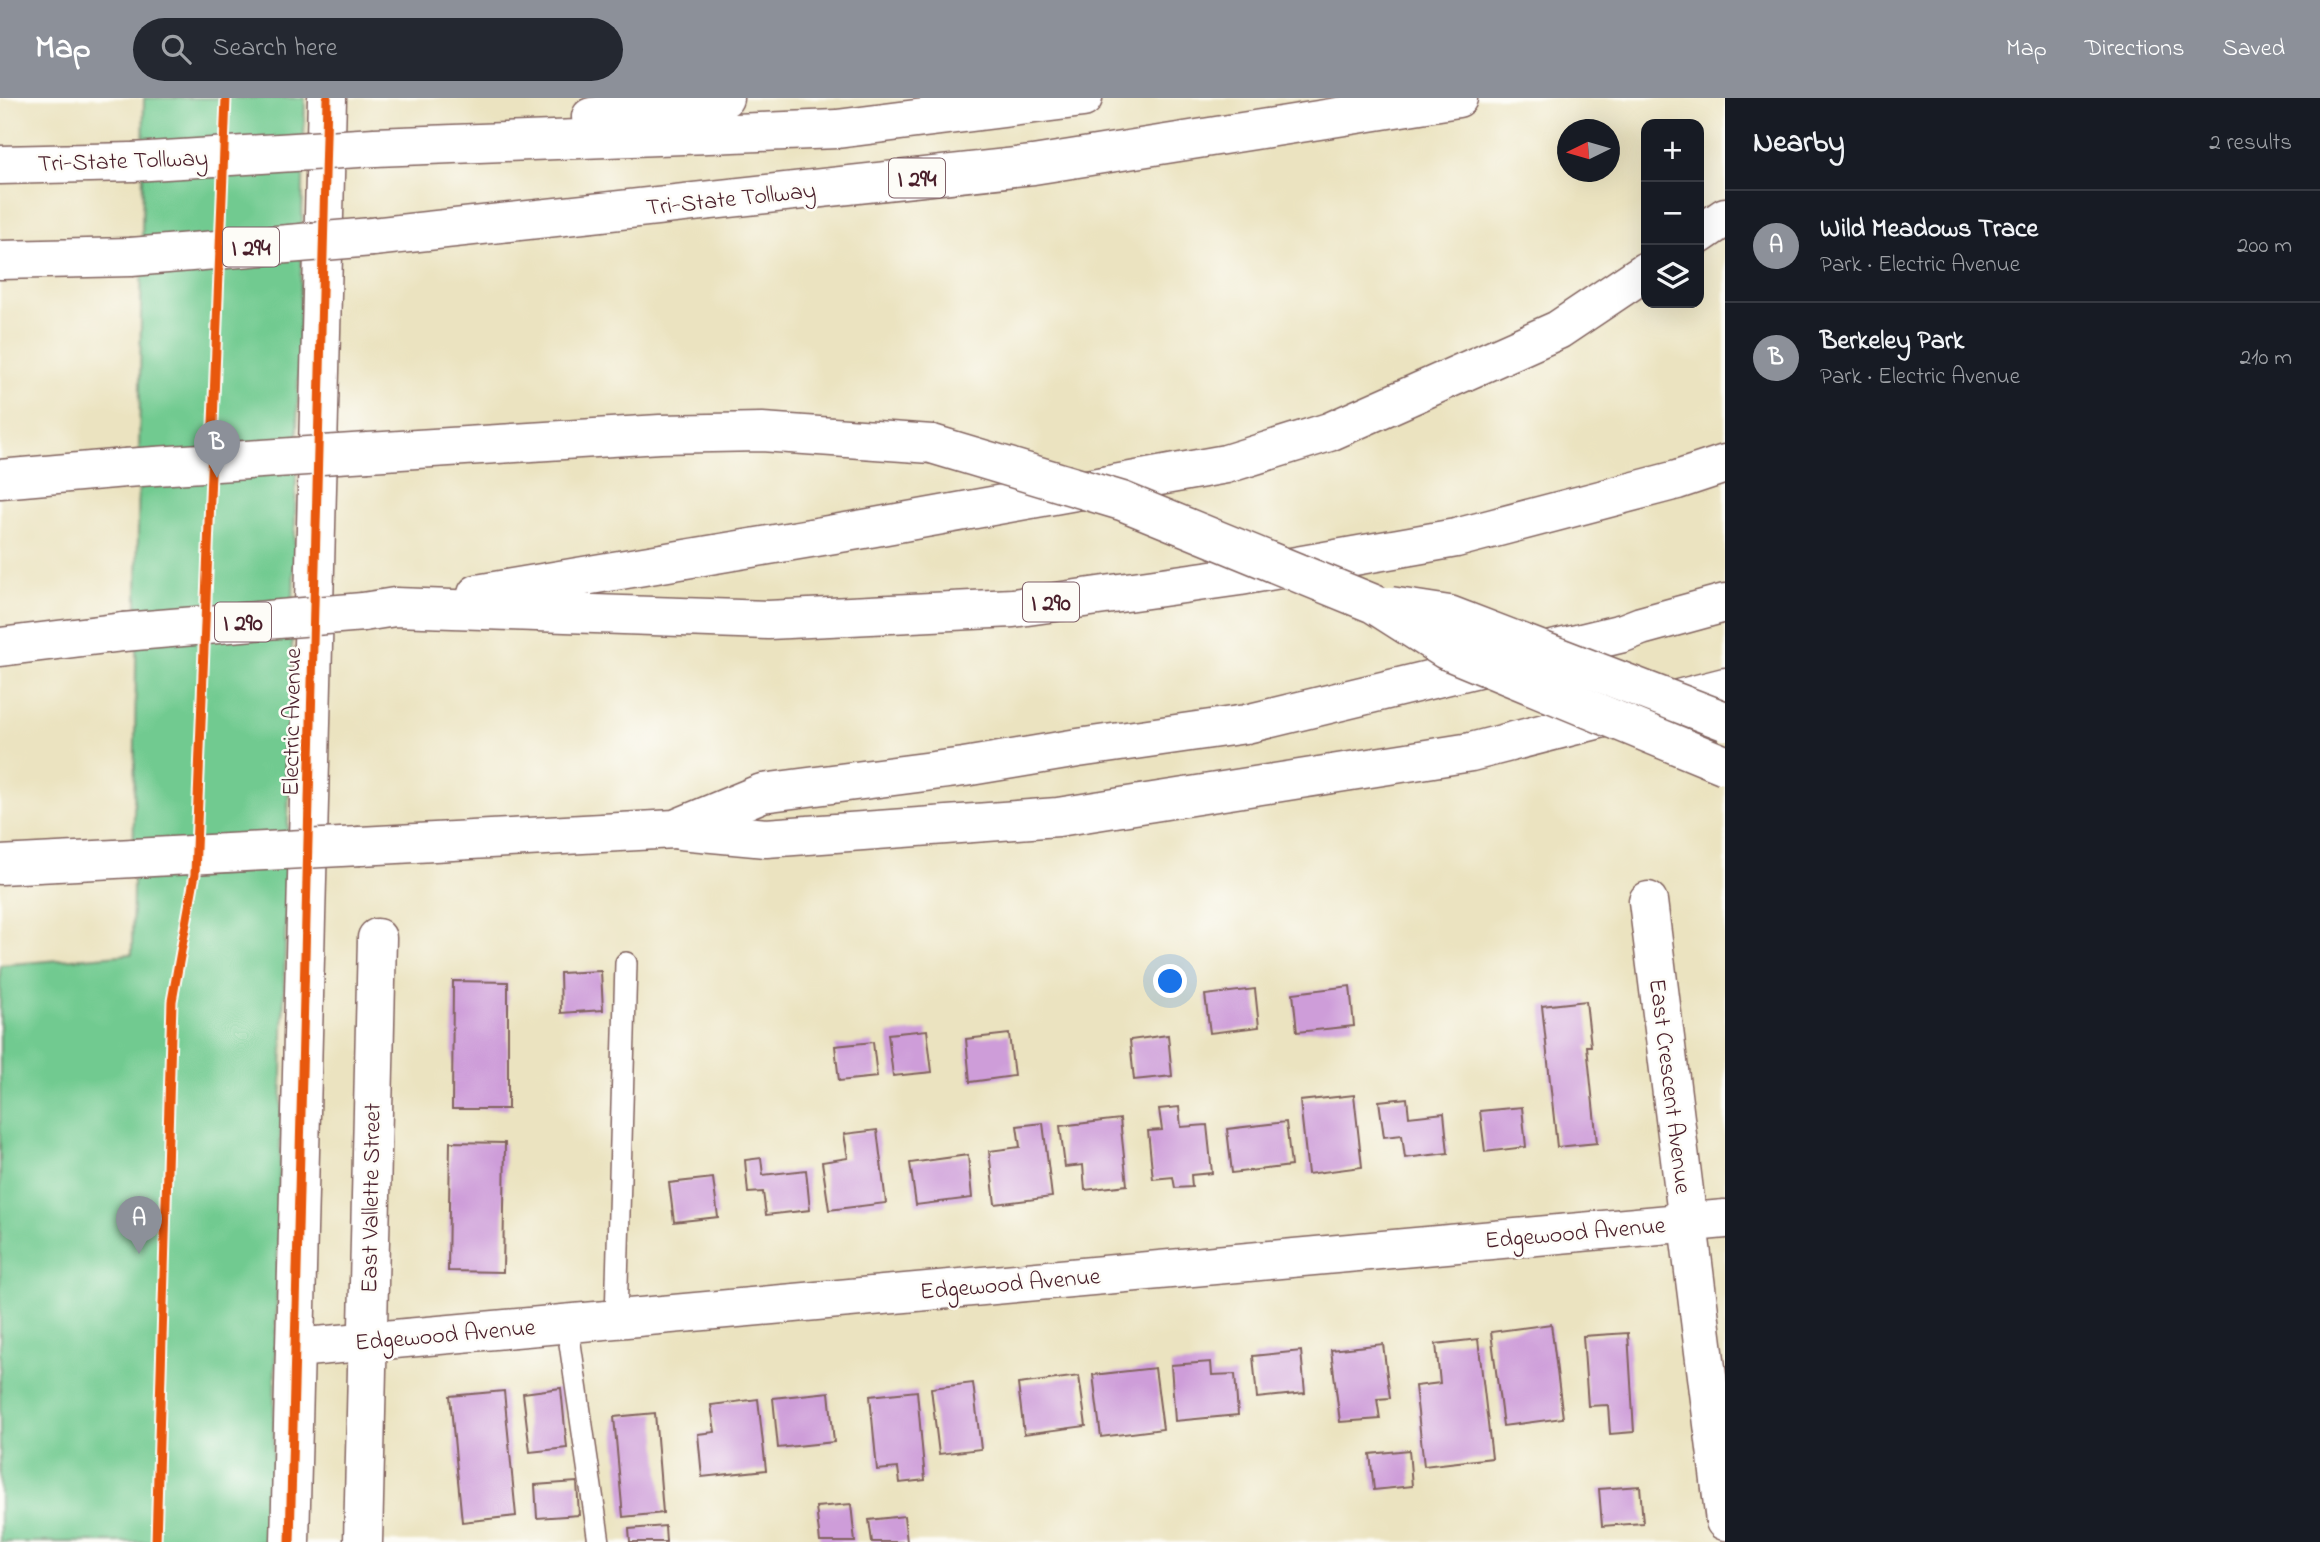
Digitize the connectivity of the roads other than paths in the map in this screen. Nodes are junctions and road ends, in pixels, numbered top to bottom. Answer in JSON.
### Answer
{"nodes":[{"id":1,"x":327,"y":98,"type":"edge"},
{"id":2,"x":724,"y":98,"type":"edge"},
{"id":3,"x":1083,"y":98,"type":"edge"},
{"id":4,"x":1458,"y":98,"type":"edge"},
{"id":5,"x":375,"y":147,"type":"junction"},
{"id":6,"x":0,"y":165,"type":"edge"},
{"id":7,"x":1725,"y":218,"type":"edge"},
{"id":8,"x":1704,"y":232,"type":"edge"},
{"id":9,"x":0,"y":260,"type":"edge"},
{"id":10,"x":1641,"y":274,"type":"edge"},
{"id":11,"x":1725,"y":464,"type":"edge"},
{"id":12,"x":0,"y":479,"type":"edge"},
{"id":13,"x":1725,"y":603,"type":"edge"},
{"id":14,"x":1374,"y":604,"type":"junction"},
{"id":15,"x":379,"y":610,"type":"junction"},
{"id":16,"x":0,"y":647,"type":"edge"},
{"id":17,"x":1725,"y":687,"type":"edge"},
{"id":18,"x":1725,"y":721,"type":"edge"},
{"id":19,"x":1725,"y":765,"type":"edge"},
{"id":20,"x":675,"y":829,"type":"junction"},
{"id":21,"x":0,"y":865,"type":"edge"},
{"id":22,"x":1648,"y":901,"type":"dead end"},
{"id":23,"x":377,"y":938,"type":"dead end"},
{"id":24,"x":626,"y":963,"type":"dead end"},
{"id":25,"x":1707,"y":1220,"type":"edge"},
{"id":26,"x":616,"y":1319,"type":"junction"},
{"id":27,"x":567,"y":1323,"type":"junction"},
{"id":28,"x":367,"y":1342,"type":"junction"},
{"id":29,"x":295,"y":1348,"type":"junction"},
{"id":30,"x":1725,"y":1521,"type":"edge"},
{"id":31,"x":290,"y":1542,"type":"edge"},
{"id":32,"x":363,"y":1542,"type":"edge"},
{"id":33,"x":599,"y":1542,"type":"edge"}],
"edges":[{"from":1,"to":29,"type":"main road","name":"Electric Avenue"},
{"from":2,"to":5,"type":"main road"},
{"from":3,"to":5,"type":"main road","name":"Tri-State Tollway","number":"I 294"},
{"from":4,"to":9,"type":"main road","name":"Tri-State Tollway","number":"I 294","bridge":true},
{"from":5,"to":6,"type":"main road","name":"Tri-State Tollway","number":"I 294","bridge":true},
{"from":7,"to":8,"type":"main road"},
{"from":10,"to":15,"type":"main road"},
{"from":11,"to":15,"type":"main road","number":"I 290"},
{"from":12,"to":14,"type":"main road","bridge":true},
{"from":13,"to":20,"type":"main road"},
{"from":14,"to":18,"type":"main road","bridge":true},
{"from":14,"to":19,"type":"main road","bridge":true},
{"from":15,"to":16,"type":"main road","number":"I 290","bridge":true},
{"from":17,"to":20,"type":"main road"},
{"from":20,"to":21,"type":"main road","bridge":true},
{"from":22,"to":25,"type":"main road","name":"East Crescent Avenue"},
{"from":23,"to":28,"type":"main road","name":"East Vallette Street"},
{"from":24,"to":26,"type":"lane"},
{"from":25,"to":26,"type":"main road","name":"Edgewood Avenue"},
{"from":25,"to":30,"type":"main road","name":"East Crescent Avenue"},
{"from":26,"to":27,"type":"main road","name":"Edgewood Avenue"},
{"from":27,"to":28,"type":"main road","name":"Edgewood Avenue"},
{"from":27,"to":33,"type":"lane"},
{"from":28,"to":29,"type":"main road","name":"Edgewood Avenue"},
{"from":28,"to":32,"type":"main road","name":"East Vallette Street"},
{"from":29,"to":31,"type":"main road"}]}
